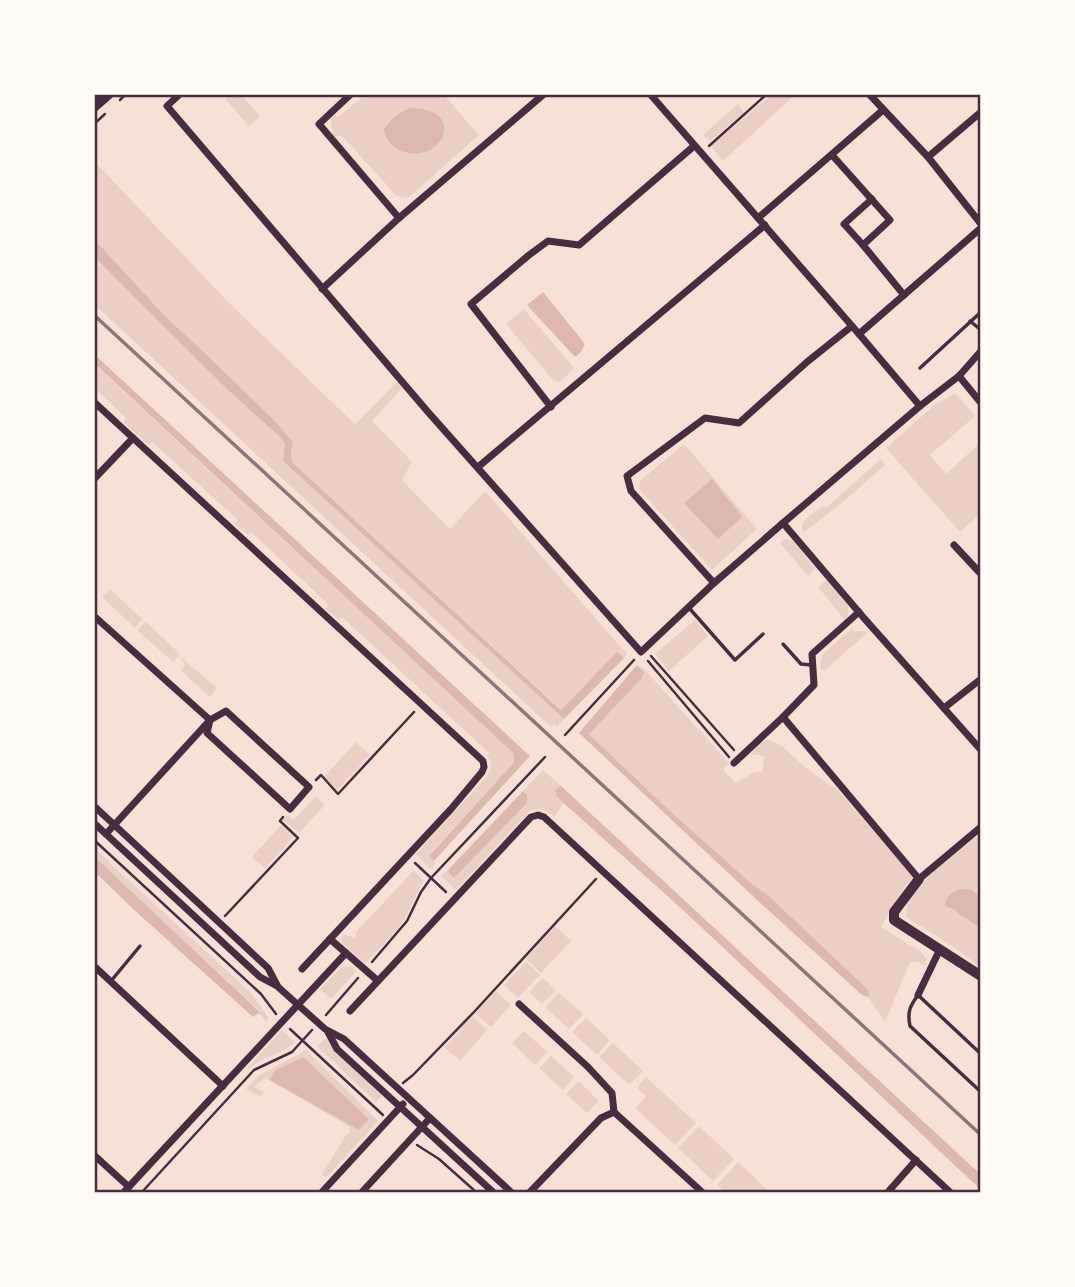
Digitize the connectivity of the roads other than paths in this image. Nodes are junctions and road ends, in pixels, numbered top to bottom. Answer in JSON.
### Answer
{"nodes":[{"id":1,"x":109,"y":94,"type":"edge"},
{"id":2,"x":180,"y":94,"type":"edge"},
{"id":3,"x":351,"y":94,"type":"edge"},
{"id":4,"x":544,"y":94,"type":"edge"},
{"id":5,"x":650,"y":94,"type":"edge"},
{"id":6,"x":869,"y":94,"type":"edge"},
{"id":7,"x":94,"y":107,"type":"edge"},
{"id":8,"x":883,"y":110,"type":"junction"},
{"id":9,"x":981,"y":112,"type":"edge"},
{"id":10,"x":694,"y":146,"type":"junction"},
{"id":11,"x":832,"y":155,"type":"junction"},
{"id":12,"x":928,"y":157,"type":"junction"},
{"id":13,"x":872,"y":199,"type":"junction"},
{"id":14,"x":399,"y":218,"type":"junction"},
{"id":15,"x":758,"y":218,"type":"junction"},
{"id":16,"x":765,"y":225,"type":"junction"},
{"id":17,"x":981,"y":226,"type":"edge"},
{"id":18,"x":863,"y":245,"type":"junction"},
{"id":19,"x":321,"y":289,"type":"junction"},
{"id":20,"x":904,"y":295,"type":"junction"},
{"id":21,"x":981,"y":312,"type":"edge"},
{"id":22,"x":970,"y":321,"type":"junction"},
{"id":23,"x":852,"y":326,"type":"junction"},
{"id":24,"x":981,"y":330,"type":"edge"},
{"id":25,"x":859,"y":334,"type":"junction"},
{"id":26,"x":981,"y":351,"type":"edge"},
{"id":27,"x":920,"y":368,"type":"dead end"},
{"id":28,"x":959,"y":376,"type":"junction"},
{"id":29,"x":94,"y":402,"type":"edge"},
{"id":30,"x":981,"y":403,"type":"edge"},
{"id":31,"x":920,"y":406,"type":"junction"},
{"id":32,"x":551,"y":407,"type":"junction"},
{"id":33,"x":133,"y":438,"type":"junction"},
{"id":34,"x":478,"y":467,"type":"junction"},
{"id":35,"x":94,"y":479,"type":"edge"},
{"id":36,"x":783,"y":523,"type":"junction"},
{"id":37,"x":954,"y":545,"type":"dead end"},
{"id":38,"x":981,"y":574,"type":"edge"},
{"id":39,"x":714,"y":583,"type":"junction"},
{"id":40,"x":688,"y":607,"type":"junction"},
{"id":41,"x":859,"y":612,"type":"junction"},
{"id":42,"x":94,"y":616,"type":"edge"},
{"id":43,"x":763,"y":634,"type":"dead end"},
{"id":44,"x":783,"y":644,"type":"dead end"},
{"id":45,"x":812,"y":665,"type":"junction"},
{"id":46,"x":981,"y":679,"type":"edge"},
{"id":47,"x":944,"y":708,"type":"junction"},
{"id":48,"x":783,"y":717,"type":"junction"},
{"id":49,"x":210,"y":720,"type":"junction"},
{"id":50,"x":981,"y":750,"type":"edge"},
{"id":51,"x":737,"y":760,"type":"road end"},
{"id":52,"x":94,"y":806,"type":"edge"},
{"id":53,"x":94,"y":823,"type":"edge"},
{"id":54,"x":114,"y":824,"type":"junction"},
{"id":55,"x":981,"y":827,"type":"edge"},
{"id":56,"x":106,"y":834,"type":"junction"},
{"id":57,"x":919,"y":879,"type":"junction"},
{"id":58,"x":330,"y":939,"type":"junction"},
{"id":59,"x":140,"y":946,"type":"dead end"},
{"id":60,"x":940,"y":949,"type":"junction"},
{"id":61,"x":346,"y":953,"type":"junction"},
{"id":62,"x":94,"y":966,"type":"edge"},
{"id":63,"x":302,"y":969,"type":"dead end"},
{"id":64,"x":981,"y":976,"type":"edge"},
{"id":65,"x":111,"y":981,"type":"junction"},
{"id":66,"x":378,"y":981,"type":"junction"},
{"id":67,"x":277,"y":986,"type":"junction"},
{"id":68,"x":918,"y":995,"type":"junction"},
{"id":69,"x":519,"y":1004,"type":"dead end"},
{"id":70,"x":298,"y":1005,"type":"junction"},
{"id":71,"x":350,"y":1011,"type":"dead end"},
{"id":72,"x":328,"y":1031,"type":"junction"},
{"id":73,"x":981,"y":1054,"type":"edge"},
{"id":74,"x":223,"y":1086,"type":"junction"},
{"id":75,"x":981,"y":1092,"type":"edge"},
{"id":76,"x":408,"y":1098,"type":"junction"},
{"id":77,"x":401,"y":1107,"type":"junction"},
{"id":78,"x":614,"y":1112,"type":"junction"},
{"id":79,"x":430,"y":1118,"type":"junction"},
{"id":80,"x":422,"y":1127,"type":"junction"},
{"id":81,"x":94,"y":1155,"type":"edge"},
{"id":82,"x":916,"y":1160,"type":"junction"},
{"id":83,"x":126,"y":1190,"type":"edge"},
{"id":84,"x":322,"y":1192,"type":"edge"},
{"id":85,"x":362,"y":1192,"type":"edge"},
{"id":86,"x":493,"y":1192,"type":"edge"},
{"id":87,"x":511,"y":1192,"type":"edge"},
{"id":88,"x":530,"y":1192,"type":"edge"},
{"id":89,"x":702,"y":1192,"type":"edge"},
{"id":90,"x":888,"y":1192,"type":"edge"},
{"id":91,"x":950,"y":1192,"type":"edge"}],
"edges":[{"from":1,"to":7,"type":"main road"},
{"from":2,"to":19,"type":"street"},
{"from":3,"to":14,"type":"street"},
{"from":4,"to":14,"type":"street"},
{"from":5,"to":10,"type":"street"},
{"from":6,"to":8,"type":"street"},
{"from":8,"to":11,"type":"street"},
{"from":8,"to":12,"type":"street"},
{"from":9,"to":12,"type":"street"},
{"from":10,"to":15,"type":"street"},
{"from":10,"to":32,"type":"street"},
{"from":11,"to":13,"type":"street"},
{"from":11,"to":15,"type":"street"},
{"from":12,"to":17,"type":"street"},
{"from":13,"to":18,"type":"street"},
{"from":13,"to":18,"type":"street"},
{"from":14,"to":19,"type":"street"},
{"from":15,"to":16,"type":"street"},
{"from":16,"to":23,"type":"street"},
{"from":16,"to":32,"type":"street"},
{"from":17,"to":20,"type":"street"},
{"from":18,"to":20,"type":"street"},
{"from":19,"to":34,"type":"street"},
{"from":20,"to":25,"type":"street"},
{"from":21,"to":22,"type":"lane"},
{"from":22,"to":24,"type":"lane"},
{"from":22,"to":27,"type":"lane"},
{"from":23,"to":25,"type":"street"},
{"from":23,"to":39,"type":"street"},
{"from":25,"to":31,"type":"street"},
{"from":26,"to":28,"type":"street"},
{"from":28,"to":30,"type":"street"},
{"from":28,"to":31,"type":"street"},
{"from":29,"to":33,"type":"street"},
{"from":31,"to":36,"type":"street"},
{"from":32,"to":34,"type":"street"},
{"from":33,"to":35,"type":"street"},
{"from":33,"to":58,"type":"street"},
{"from":34,"to":40,"type":"street"},
{"from":36,"to":39,"type":"street"},
{"from":36,"to":41,"type":"street"},
{"from":37,"to":38,"type":"street"},
{"from":39,"to":40,"type":"street"},
{"from":40,"to":43,"type":"lane"},
{"from":41,"to":45,"type":"street"},
{"from":41,"to":47,"type":"street"},
{"from":42,"to":49,"type":"street"},
{"from":44,"to":45,"type":"lane"},
{"from":45,"to":48,"type":"street"},
{"from":46,"to":47,"type":"street"},
{"from":47,"to":50,"type":"street"},
{"from":48,"to":51,"type":"street"},
{"from":48,"to":57,"type":"street"},
{"from":49,"to":49,"type":"street"},
{"from":49,"to":54,"type":"street"},
{"from":52,"to":54,"type":"street"},
{"from":53,"to":56,"type":"street"},
{"from":54,"to":56,"type":"street"},
{"from":54,"to":67,"type":"street"},
{"from":55,"to":57,"type":"street"},
{"from":56,"to":67,"type":"street"},
{"from":57,"to":60,"type":"street"},
{"from":58,"to":61,"type":"street"},
{"from":58,"to":63,"type":"street"},
{"from":59,"to":65,"type":"lane"},
{"from":60,"to":64,"type":"street"},
{"from":60,"to":68,"type":"street"},
{"from":61,"to":66,"type":"street"},
{"from":61,"to":70,"type":"street"},
{"from":62,"to":65,"type":"street"},
{"from":65,"to":74,"type":"street"},
{"from":66,"to":71,"type":"street"},
{"from":66,"to":82,"type":"street"},
{"from":67,"to":70,"type":"street"},
{"from":68,"to":73,"type":"lane"},
{"from":68,"to":75,"type":"lane"},
{"from":69,"to":78,"type":"street"},
{"from":70,"to":72,"type":"street"},
{"from":70,"to":74,"type":"street"},
{"from":72,"to":76,"type":"street"},
{"from":72,"to":77,"type":"street"},
{"from":74,"to":83,"type":"street"},
{"from":76,"to":77,"type":"street"},
{"from":76,"to":79,"type":"street"},
{"from":77,"to":80,"type":"street"},
{"from":77,"to":84,"type":"street"},
{"from":78,"to":88,"type":"street"},
{"from":78,"to":89,"type":"street"},
{"from":79,"to":80,"type":"street"},
{"from":79,"to":87,"type":"street"},
{"from":80,"to":85,"type":"street"},
{"from":80,"to":86,"type":"street"},
{"from":81,"to":83,"type":"street"},
{"from":82,"to":90,"type":"street"},
{"from":82,"to":91,"type":"street"}]}
